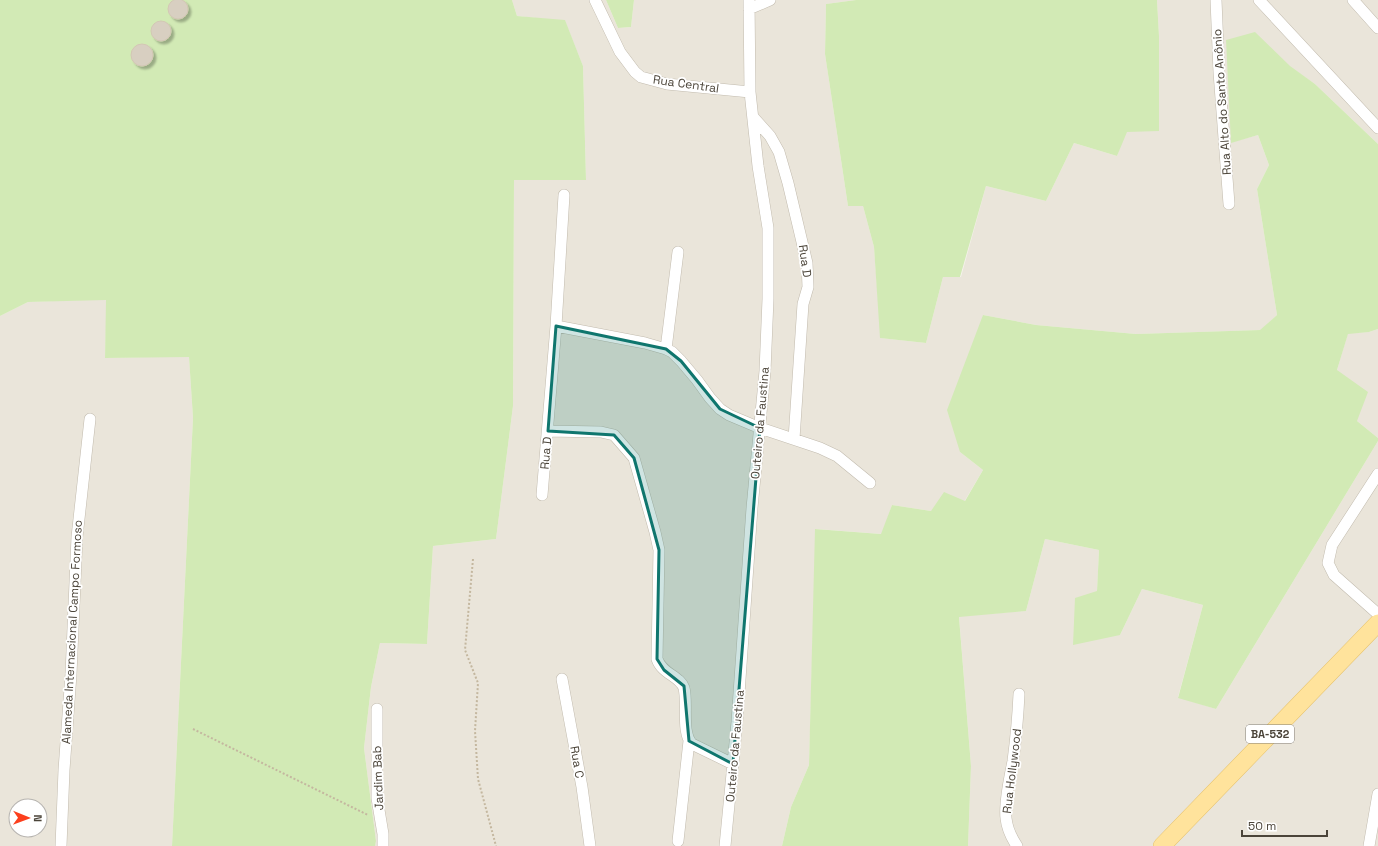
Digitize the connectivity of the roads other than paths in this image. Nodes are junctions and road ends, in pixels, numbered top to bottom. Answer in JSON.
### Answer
{"nodes":[{"id":1,"x":595,"y":0,"type":"edge"},
{"id":2,"x":770,"y":0,"type":"edge"},
{"id":3,"x":1216,"y":0,"type":"edge"},
{"id":4,"x":1259,"y":0,"type":"edge"},
{"id":5,"x":1353,"y":0,"type":"edge"},
{"id":6,"x":749,"y":5,"type":"edge"},
{"id":7,"x":1378,"y":28,"type":"edge"},
{"id":8,"x":750,"y":92,"type":"junction"},
{"id":9,"x":753,"y":117,"type":"junction"},
{"id":10,"x":1378,"y":128,"type":"edge"},
{"id":11,"x":564,"y":195,"type":"dead end"},
{"id":12,"x":1229,"y":204,"type":"dead end"},
{"id":13,"x":678,"y":252,"type":"dead end"},
{"id":14,"x":556,"y":326,"type":"junction"},
{"id":15,"x":666,"y":349,"type":"junction"},
{"id":16,"x":90,"y":419,"type":"dead end"},
{"id":17,"x":760,"y":428,"type":"junction"},
{"id":18,"x":548,"y":431,"type":"junction"},
{"id":19,"x":794,"y":440,"type":"junction"},
{"id":20,"x":1378,"y":474,"type":"edge"},
{"id":21,"x":870,"y":483,"type":"dead end"},
{"id":22,"x":542,"y":495,"type":"dead end"},
{"id":23,"x":1378,"y":614,"type":"edge"},
{"id":24,"x":1378,"y":623,"type":"edge"},
{"id":25,"x":562,"y":679,"type":"dead end"},
{"id":26,"x":1019,"y":694,"type":"dead end"},
{"id":27,"x":378,"y":709,"type":"dead end"},
{"id":28,"x":689,"y":741,"type":"junction"},
{"id":29,"x":733,"y":764,"type":"junction"},
{"id":30,"x":1378,"y":794,"type":"edge"},
{"id":31,"x":678,"y":841,"type":"dead end"},
{"id":32,"x":61,"y":846,"type":"edge"},
{"id":33,"x":383,"y":846,"type":"edge"},
{"id":34,"x":590,"y":846,"type":"edge"},
{"id":35,"x":725,"y":846,"type":"edge"},
{"id":36,"x":1018,"y":846,"type":"edge"},
{"id":37,"x":1162,"y":846,"type":"edge"},
{"id":38,"x":1369,"y":846,"type":"edge"}],
"edges":[{"from":1,"to":8,"type":"street","name":"Rua Central"},
{"from":2,"to":6,"type":"street"},
{"from":3,"to":12,"type":"street","name":"Rua Alto do Santo Anônio"},
{"from":4,"to":10,"type":"street"},
{"from":5,"to":7,"type":"street"},
{"from":6,"to":8,"type":"street","name":"Outeiro da Faustina"},
{"from":8,"to":9,"type":"street","name":"Outeiro da Faustina"},
{"from":9,"to":17,"type":"street","name":"Outeiro da Faustina"},
{"from":9,"to":19,"type":"street","name":"Rua D"},
{"from":11,"to":14,"type":"street","name":"Rua D"},
{"from":13,"to":15,"type":"street"},
{"from":14,"to":15,"type":"street"},
{"from":14,"to":18,"type":"street","name":"Rua D"},
{"from":15,"to":17,"type":"street"},
{"from":16,"to":32,"type":"street","name":"Alameda Internacional Campo Formoso"},
{"from":17,"to":19,"type":"street"},
{"from":17,"to":29,"type":"street","name":"Outeiro da Faustina"},
{"from":18,"to":22,"type":"street","name":"Rua D"},
{"from":18,"to":28,"type":"street"},
{"from":19,"to":21,"type":"street"},
{"from":20,"to":23,"type":"street"},
{"from":24,"to":37,"type":"main road","number":"BA-532"},
{"from":25,"to":34,"type":"street","name":"Rua C"},
{"from":26,"to":36,"type":"street","name":"Rua Hollywood"},
{"from":27,"to":33,"type":"street","name":"Jardim Bab"},
{"from":28,"to":29,"type":"street"},
{"from":28,"to":31,"type":"street"},
{"from":29,"to":35,"type":"street","name":"Outeiro da Faustina"},
{"from":30,"to":38,"type":"street"}]}
